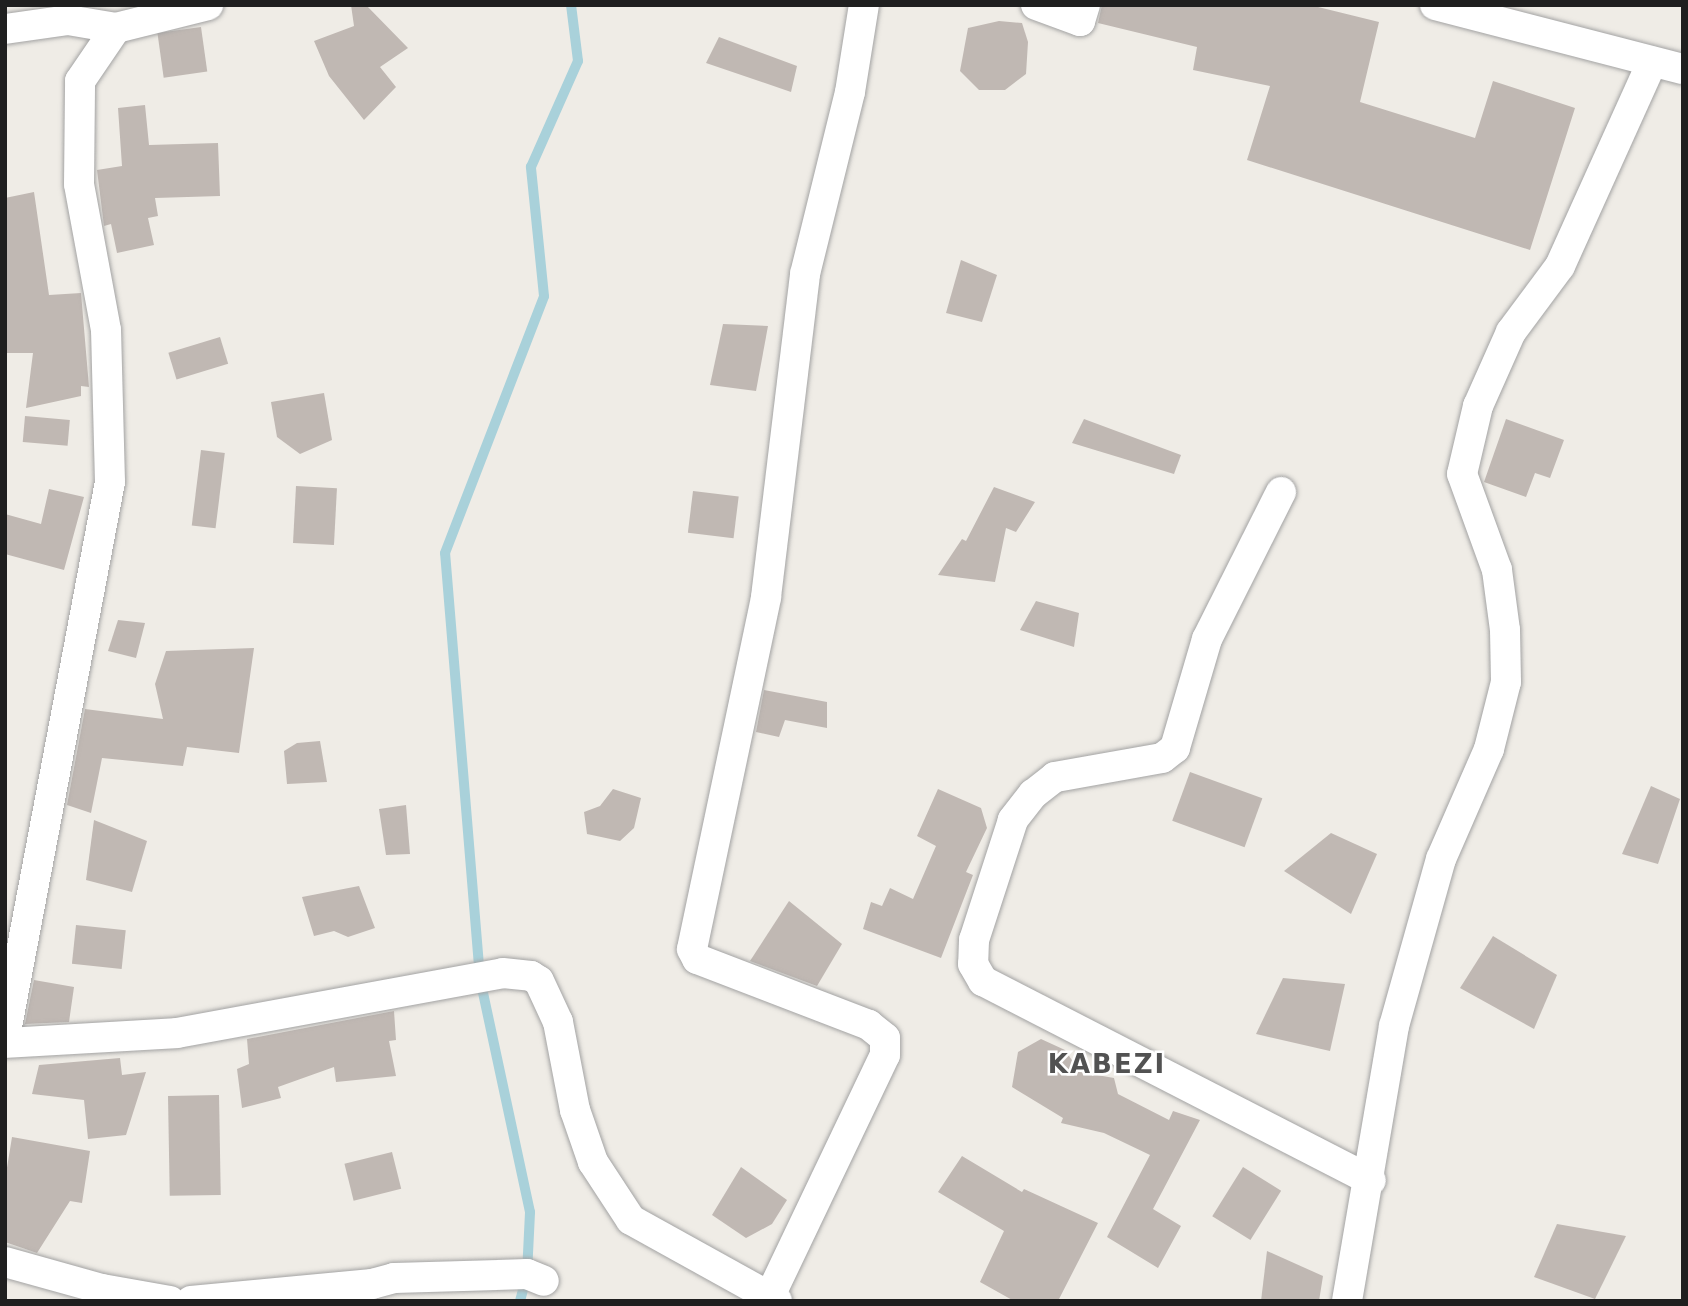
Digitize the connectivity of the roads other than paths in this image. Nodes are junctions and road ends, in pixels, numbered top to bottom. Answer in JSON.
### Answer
{"nodes":[{"id":1,"x":208,"y":5,"type":"edge"},
{"id":2,"x":864,"y":5,"type":"edge"},
{"id":3,"x":1036,"y":5,"type":"edge"},
{"id":4,"x":1085,"y":5,"type":"edge"},
{"id":5,"x":1435,"y":5,"type":"edge"},
{"id":6,"x":116,"y":28,"type":"junction"},
{"id":7,"x":5,"y":29,"type":"edge"},
{"id":8,"x":1652,"y":62,"type":"junction"},
{"id":9,"x":1683,"y":69,"type":"edge"},
{"id":10,"x":1281,"y":492,"type":"dead end"},
{"id":11,"x":5,"y":1037,"type":"edge"},
{"id":12,"x":5,"y":1043,"type":"edge"},
{"id":13,"x":1371,"y":1180,"type":"junction"},
{"id":14,"x":5,"y":1262,"type":"edge"},
{"id":15,"x":544,"y":1281,"type":"dead end"},
{"id":16,"x":773,"y":1299,"type":"edge"},
{"id":17,"x":170,"y":1301,"type":"edge"},
{"id":18,"x":191,"y":1301,"type":"edge"},
{"id":19,"x":1347,"y":1301,"type":"edge"}],
"edges":[{"from":1,"to":6,"type":"street"},
{"from":2,"to":16,"type":"street"},
{"from":3,"to":4,"type":"street"},
{"from":5,"to":8,"type":"street"},
{"from":6,"to":7,"type":"street"},
{"from":6,"to":11,"type":"street"},
{"from":8,"to":9,"type":"street"},
{"from":8,"to":13,"type":"street"},
{"from":10,"to":13,"type":"street"},
{"from":12,"to":16,"type":"street"},
{"from":13,"to":19,"type":"street"},
{"from":14,"to":17,"type":"street"},
{"from":15,"to":18,"type":"street"}]}
